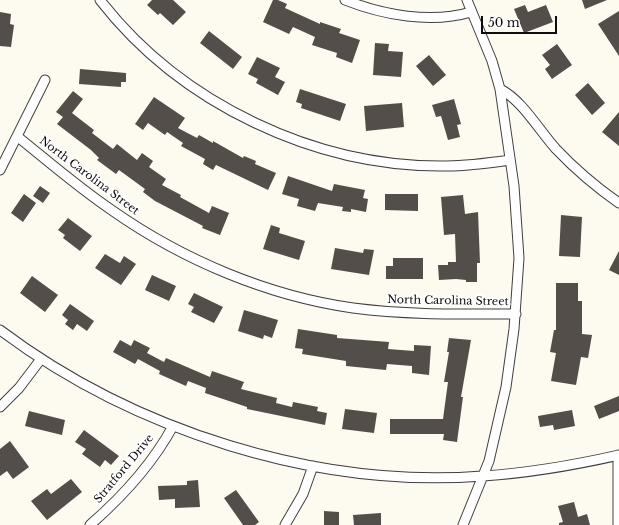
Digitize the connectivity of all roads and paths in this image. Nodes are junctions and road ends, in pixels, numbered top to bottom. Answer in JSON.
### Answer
{"nodes":[{"id":1,"x":100,"y":0,"type":"edge"},
{"id":2,"x":345,"y":0,"type":"edge"},
{"id":3,"x":466,"y":0,"type":"edge"},
{"id":4,"x":471,"y":12,"type":"junction"},
{"id":5,"x":45,"y":80,"type":"dead end"},
{"id":6,"x":500,"y":89,"type":"junction"},
{"id":7,"x":18,"y":137,"type":"junction"},
{"id":8,"x":510,"y":160,"type":"junction"},
{"id":9,"x":0,"y":170,"type":"edge"},
{"id":10,"x":619,"y":203,"type":"edge"},
{"id":11,"x":516,"y":314,"type":"junction"},
{"id":12,"x":0,"y":330,"type":"edge"},
{"id":13,"x":41,"y":359,"type":"junction"},
{"id":14,"x":0,"y":407,"type":"edge"},
{"id":15,"x":173,"y":426,"type":"junction"},
{"id":16,"x":618,"y":455,"type":"edge"},
{"id":17,"x":313,"y":466,"type":"junction"},
{"id":18,"x":483,"y":476,"type":"junction"},
{"id":19,"x":90,"y":525,"type":"edge"},
{"id":20,"x":285,"y":525,"type":"edge"},
{"id":21,"x":463,"y":525,"type":"edge"},
{"id":22,"x":618,"y":525,"type":"edge"}],
"edges":[{"from":1,"to":8,"type":"street"},
{"from":2,"to":4,"type":"street"},
{"from":3,"to":4,"type":"street"},
{"from":4,"to":6,"type":"street"},
{"from":5,"to":7,"type":"street"},
{"from":6,"to":8,"type":"street"},
{"from":6,"to":10,"type":"street"},
{"from":7,"to":9,"type":"street"},
{"from":7,"to":11,"type":"street","name":"North Carolina Street"},
{"from":8,"to":11,"type":"street"},
{"from":11,"to":18,"type":"street"},
{"from":12,"to":13,"type":"street"},
{"from":13,"to":14,"type":"street"},
{"from":13,"to":15,"type":"street"},
{"from":15,"to":17,"type":"street"},
{"from":15,"to":19,"type":"street","name":"Stratford Drive"},
{"from":16,"to":18,"type":"street"},
{"from":16,"to":22,"type":"street"},
{"from":17,"to":18,"type":"street"},
{"from":17,"to":20,"type":"street"},
{"from":18,"to":21,"type":"street"}]}
